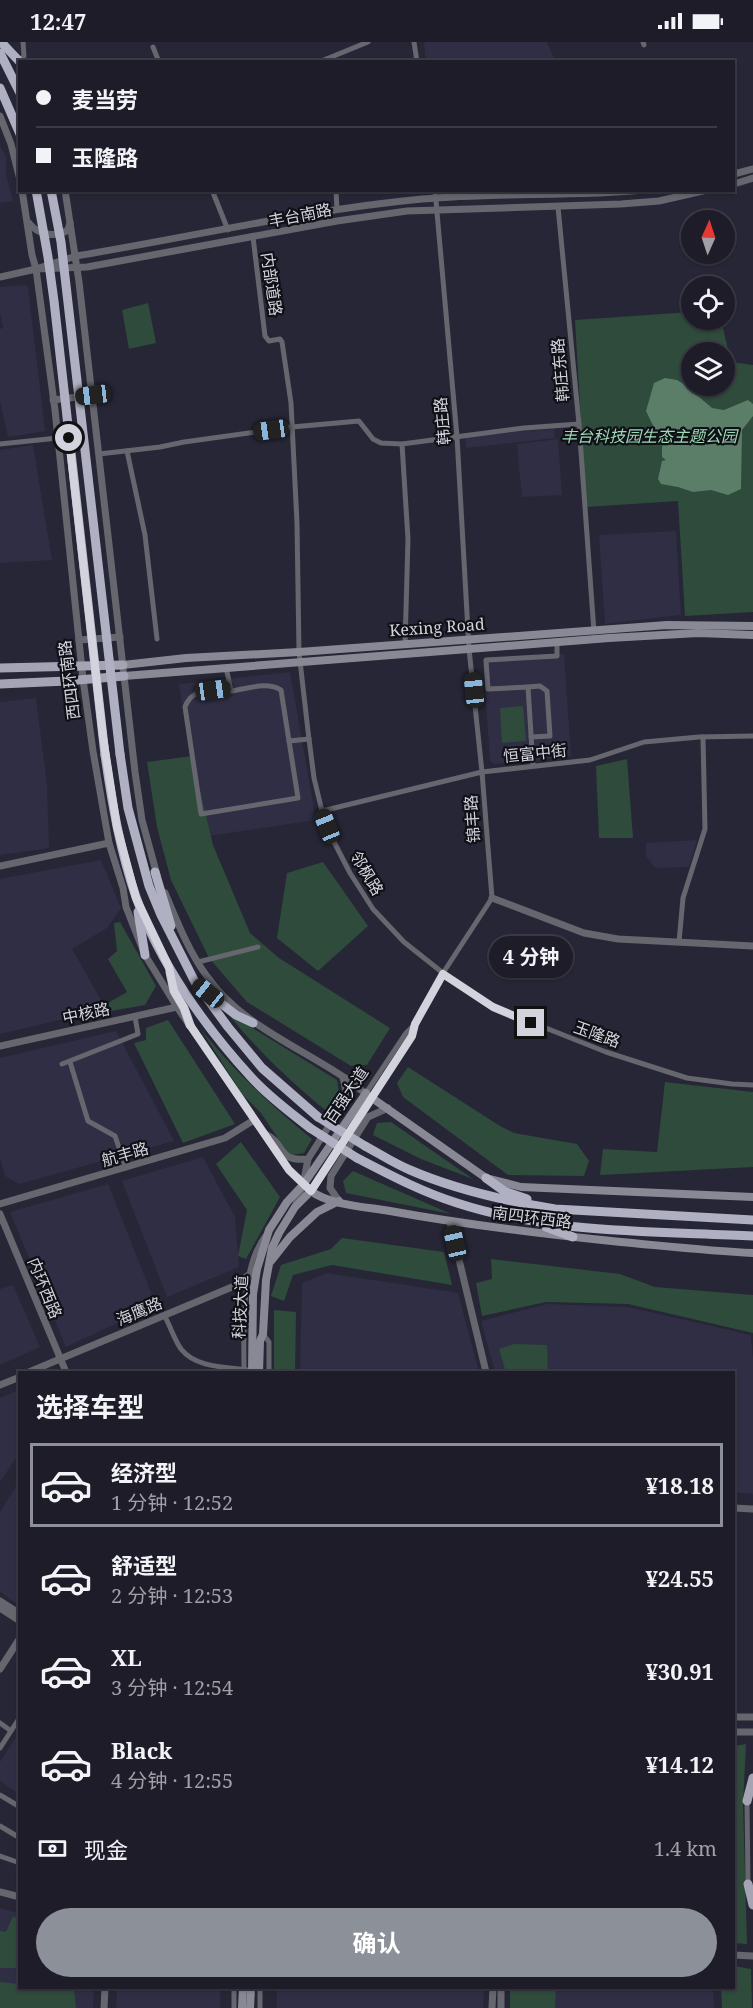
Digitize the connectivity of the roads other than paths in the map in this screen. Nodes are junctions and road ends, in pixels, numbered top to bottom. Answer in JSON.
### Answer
{"nodes":[{"id":1,"x":1,"y":42,"type":"edge"},
{"id":2,"x":9,"y":42,"type":"edge"},
{"id":3,"x":24,"y":42,"type":"edge"},
{"id":4,"x":368,"y":42,"type":"edge"},
{"id":5,"x":414,"y":42,"type":"edge"},
{"id":6,"x":153,"y":47,"type":"dead end"},
{"id":7,"x":0,"y":53,"type":"edge"},
{"id":8,"x":18,"y":60,"type":"edge"},
{"id":9,"x":21,"y":60,"type":"edge"},
{"id":10,"x":158,"y":60,"type":"edge"},
{"id":11,"x":323,"y":60,"type":"edge"},
{"id":12,"x":417,"y":60,"type":"edge"},
{"id":13,"x":18,"y":61,"type":"edge"},
{"id":14,"x":0,"y":88,"type":"edge"},
{"id":15,"x":18,"y":89,"type":"edge"},
{"id":16,"x":0,"y":116,"type":"edge"},
{"id":17,"x":18,"y":129,"type":"edge"},
{"id":18,"x":753,"y":169,"type":"edge"},
{"id":19,"x":18,"y":172,"type":"edge"},
{"id":20,"x":735,"y":174,"type":"edge"},
{"id":21,"x":753,"y":178,"type":"edge"},
{"id":22,"x":735,"y":184,"type":"edge"},
{"id":23,"x":22,"y":192,"type":"edge"},
{"id":24,"x":36,"y":192,"type":"edge"},
{"id":25,"x":51,"y":192,"type":"edge"},
{"id":26,"x":65,"y":192,"type":"edge"},
{"id":27,"x":213,"y":192,"type":"edge"},
{"id":28,"x":336,"y":192,"type":"edge"},
{"id":29,"x":615,"y":192,"type":"edge"},
{"id":30,"x":699,"y":192,"type":"edge"},
{"id":31,"x":436,"y":194,"type":"edge"},
{"id":32,"x":558,"y":207,"type":"junction"},
{"id":33,"x":437,"y":209,"type":"junction"},
{"id":34,"x":337,"y":210,"type":"junction"},
{"id":35,"x":70,"y":220,"type":"junction"},
{"id":36,"x":28,"y":221,"type":"junction"},
{"id":37,"x":228,"y":230,"type":"junction"},
{"id":38,"x":253,"y":237,"type":"junction"},
{"id":39,"x":76,"y":256,"type":"junction"},
{"id":40,"x":78,"y":268,"type":"junction"},
{"id":41,"x":36,"y":269,"type":"junction"},
{"id":42,"x":0,"y":277,"type":"edge"},
{"id":43,"x":93,"y":395,"type":"junction"},
{"id":44,"x":53,"y":400,"type":"junction"},
{"id":45,"x":579,"y":424,"type":"junction"},
{"id":46,"x":292,"y":427,"type":"junction"},
{"id":47,"x":457,"y":436,"type":"junction"},
{"id":48,"x":58,"y":438,"type":"junction"},
{"id":49,"x":0,"y":444,"type":"edge"},
{"id":50,"x":402,"y":444,"type":"junction"},
{"id":51,"x":127,"y":451,"type":"junction"},
{"id":52,"x":99,"y":454,"type":"junction"},
{"id":53,"x":753,"y":626,"type":"edge"},
{"id":54,"x":595,"y":635,"type":"junction"},
{"id":55,"x":753,"y":635,"type":"edge"},
{"id":56,"x":120,"y":638,"type":"junction"},
{"id":57,"x":158,"y":639,"type":"dead end"},
{"id":58,"x":79,"y":640,"type":"junction"},
{"id":59,"x":469,"y":640,"type":"junction"},
{"id":60,"x":556,"y":642,"type":"junction"},
{"id":61,"x":405,"y":645,"type":"junction"},
{"id":62,"x":469,"y":649,"type":"junction"},
{"id":63,"x":299,"y":652,"type":"junction"},
{"id":64,"x":301,"y":662,"type":"junction"},
{"id":65,"x":82,"y":664,"type":"junction"},
{"id":66,"x":123,"y":665,"type":"junction"},
{"id":67,"x":226,"y":667,"type":"junction"},
{"id":68,"x":0,"y":668,"type":"edge"},
{"id":69,"x":124,"y":676,"type":"junction"},
{"id":70,"x":84,"y":680,"type":"junction"},
{"id":71,"x":0,"y":684,"type":"edge"},
{"id":72,"x":528,"y":687,"type":"junction"},
{"id":73,"x":231,"y":689,"type":"junction"},
{"id":74,"x":753,"y":736,"type":"edge"},
{"id":75,"x":531,"y":737,"type":"junction"},
{"id":76,"x":703,"y":737,"type":"junction"},
{"id":77,"x":309,"y":739,"type":"junction"},
{"id":78,"x":289,"y":741,"type":"junction"},
{"id":79,"x":533,"y":766,"type":"junction"},
{"id":80,"x":482,"y":772,"type":"junction"},
{"id":81,"x":321,"y":811,"type":"junction"},
{"id":82,"x":110,"y":843,"type":"junction"},
{"id":83,"x":0,"y":866,"type":"edge"},
{"id":84,"x":155,"y":872,"type":"junction"},
{"id":85,"x":136,"y":898,"type":"junction"},
{"id":86,"x":492,"y":898,"type":"junction"},
{"id":87,"x":679,"y":942,"type":"junction"},
{"id":88,"x":753,"y":946,"type":"edge"},
{"id":89,"x":258,"y":947,"type":"dead end"},
{"id":90,"x":180,"y":954,"type":"junction"},
{"id":91,"x":145,"y":955,"type":"junction"},
{"id":92,"x":198,"y":962,"type":"junction"},
{"id":93,"x":169,"y":967,"type":"junction"},
{"id":94,"x":443,"y":974,"type":"junction"},
{"id":95,"x":195,"y":982,"type":"junction"},
{"id":96,"x":177,"y":1007,"type":"junction"},
{"id":97,"x":135,"y":1017,"type":"junction"},
{"id":98,"x":253,"y":1023,"type":"junction"},
{"id":99,"x":190,"y":1025,"type":"junction"},
{"id":100,"x":0,"y":1046,"type":"edge"},
{"id":101,"x":70,"y":1062,"type":"junction"},
{"id":102,"x":62,"y":1064,"type":"dead end"},
{"id":103,"x":343,"y":1076,"type":"junction"},
{"id":104,"x":753,"y":1084,"type":"edge"},
{"id":105,"x":369,"y":1096,"type":"junction"},
{"id":106,"x":388,"y":1108,"type":"junction"},
{"id":107,"x":254,"y":1120,"type":"junction"},
{"id":108,"x":310,"y":1128,"type":"joint"},
{"id":109,"x":265,"y":1134,"type":"junction"},
{"id":110,"x":308,"y":1159,"type":"junction"},
{"id":111,"x":126,"y":1167,"type":"junction"},
{"id":112,"x":486,"y":1178,"type":"junction"},
{"id":113,"x":303,"y":1185,"type":"junction"},
{"id":114,"x":311,"y":1191,"type":"junction"},
{"id":115,"x":753,"y":1197,"type":"edge"},
{"id":116,"x":339,"y":1201,"type":"junction"},
{"id":117,"x":0,"y":1204,"type":"edge"},
{"id":118,"x":295,"y":1207,"type":"junction"},
{"id":119,"x":555,"y":1209,"type":"junction"},
{"id":120,"x":0,"y":1214,"type":"edge"},
{"id":121,"x":526,"y":1220,"type":"junction"},
{"id":122,"x":753,"y":1220,"type":"edge"},
{"id":123,"x":450,"y":1221,"type":"junction"},
{"id":124,"x":753,"y":1236,"type":"edge"},
{"id":125,"x":573,"y":1237,"type":"junction"},
{"id":126,"x":753,"y":1253,"type":"edge"},
{"id":127,"x":269,"y":1264,"type":"junction"},
{"id":128,"x":253,"y":1271,"type":"junction"},
{"id":129,"x":164,"y":1315,"type":"junction"},
{"id":130,"x":263,"y":1334,"type":"junction"},
{"id":131,"x":59,"y":1360,"type":"junction"},
{"id":132,"x":32,"y":1371,"type":"edge"},
{"id":133,"x":65,"y":1371,"type":"edge"},
{"id":134,"x":250,"y":1371,"type":"edge"},
{"id":135,"x":269,"y":1371,"type":"edge"},
{"id":136,"x":486,"y":1371,"type":"edge"},
{"id":137,"x":18,"y":1378,"type":"edge"},
{"id":138,"x":0,"y":1384,"type":"edge"},
{"id":139,"x":735,"y":1508,"type":"edge"},
{"id":140,"x":753,"y":1509,"type":"edge"},
{"id":141,"x":0,"y":1601,"type":"edge"},
{"id":142,"x":0,"y":1608,"type":"edge"},
{"id":143,"x":18,"y":1613,"type":"edge"},
{"id":144,"x":18,"y":1620,"type":"edge"},
{"id":145,"x":18,"y":1641,"type":"edge"},
{"id":146,"x":0,"y":1669,"type":"edge"},
{"id":147,"x":753,"y":1717,"type":"edge"},
{"id":148,"x":735,"y":1718,"type":"edge"},
{"id":149,"x":18,"y":1720,"type":"edge"},
{"id":150,"x":0,"y":1723,"type":"edge"},
{"id":151,"x":11,"y":1731,"type":"junction"},
{"id":152,"x":735,"y":1732,"type":"edge"},
{"id":153,"x":753,"y":1732,"type":"edge"},
{"id":154,"x":0,"y":1748,"type":"edge"},
{"id":155,"x":753,"y":1778,"type":"edge"},
{"id":156,"x":0,"y":1795,"type":"edge"},
{"id":157,"x":747,"y":1801,"type":"joint"},
{"id":158,"x":18,"y":1806,"type":"edge"},
{"id":159,"x":0,"y":1826,"type":"edge"},
{"id":160,"x":18,"y":1837,"type":"edge"},
{"id":161,"x":0,"y":1856,"type":"edge"},
{"id":162,"x":18,"y":1862,"type":"edge"},
{"id":163,"x":748,"y":1884,"type":"joint"},
{"id":164,"x":0,"y":1892,"type":"edge"},
{"id":165,"x":18,"y":1896,"type":"edge"},
{"id":166,"x":753,"y":1905,"type":"edge"},
{"id":167,"x":735,"y":1956,"type":"edge"},
{"id":168,"x":753,"y":1956,"type":"edge"},
{"id":169,"x":105,"y":1989,"type":"edge"},
{"id":170,"x":234,"y":1989,"type":"edge"},
{"id":171,"x":243,"y":1989,"type":"edge"},
{"id":172,"x":251,"y":1989,"type":"edge"},
{"id":173,"x":260,"y":1989,"type":"edge"},
{"id":174,"x":493,"y":1989,"type":"edge"},
{"id":175,"x":501,"y":1989,"type":"edge"},
{"id":176,"x":104,"y":2008,"type":"edge"},
{"id":177,"x":234,"y":2008,"type":"edge"},
{"id":178,"x":242,"y":2008,"type":"edge"},
{"id":179,"x":250,"y":2008,"type":"edge"},
{"id":180,"x":260,"y":2008,"type":"edge"},
{"id":181,"x":492,"y":2008,"type":"edge"},
{"id":182,"x":501,"y":2008,"type":"edge"}],
"edges":[{"from":1,"to":13,"type":"highway"},
{"from":2,"to":8,"type":"street"},
{"from":3,"to":9,"type":"street"},
{"from":4,"to":11,"type":"street"},
{"from":5,"to":12,"type":"street"},
{"from":6,"to":10,"type":"street"},
{"from":7,"to":15,"type":"highway"},
{"from":14,"to":17,"type":"highway"},
{"from":16,"to":19,"type":"street"},
{"from":18,"to":20,"type":"street"},
{"from":21,"to":22,"type":"street"},
{"from":23,"to":36,"type":"street","name":"西四环南路"},
{"from":24,"to":85,"type":"highway","name":"西四环南路","bridge":true},
{"from":25,"to":90,"type":"highway","bridge":true},
{"from":26,"to":35,"type":"street"},
{"from":27,"to":37,"type":"street"},
{"from":28,"to":34,"type":"street"},
{"from":29,"to":31,"type":"street","name":"丰台南路"},
{"from":30,"to":32,"type":"street","name":"丰台南路"},
{"from":31,"to":33,"type":"street","name":"韩庄路"},
{"from":31,"to":34,"type":"street","name":"丰台南路"},
{"from":32,"to":33,"type":"street","name":"丰台南路"},
{"from":32,"to":45,"type":"street","name":"韩庄东路"},
{"from":33,"to":38,"type":"street","name":"丰台南路"},
{"from":33,"to":47,"type":"street","name":"韩庄路"},
{"from":34,"to":37,"type":"street","name":"丰台南路"},
{"from":35,"to":36,"type":"street"},
{"from":35,"to":39,"type":"street"},
{"from":36,"to":41,"type":"street","name":"西四环南路"},
{"from":37,"to":39,"type":"street","name":"丰台南路"},
{"from":38,"to":40,"type":"street","name":"丰台南路"},
{"from":38,"to":46,"type":"street","name":"内部道路"},
{"from":39,"to":40,"type":"street"},
{"from":39,"to":41,"type":"street","name":"丰台南路"},
{"from":40,"to":41,"type":"street","name":"丰台南路"},
{"from":40,"to":43,"type":"street"},
{"from":41,"to":42,"type":"street"},
{"from":41,"to":44,"type":"street","name":"西四环南路"},
{"from":43,"to":44,"type":"street"},
{"from":43,"to":52,"type":"street"},
{"from":44,"to":48,"type":"street","name":"西四环南路"},
{"from":45,"to":47,"type":"street"},
{"from":45,"to":54,"type":"street","name":"韩庄东路"},
{"from":46,"to":50,"type":"street"},
{"from":46,"to":51,"type":"street"},
{"from":46,"to":63,"type":"street","name":"邻枫路"},
{"from":47,"to":50,"type":"street"},
{"from":47,"to":59,"type":"street","name":"韩庄路"},
{"from":48,"to":49,"type":"street"},
{"from":48,"to":58,"type":"street","name":"西四环南路"},
{"from":50,"to":61,"type":"street"},
{"from":51,"to":52,"type":"street"},
{"from":51,"to":57,"type":"street"},
{"from":52,"to":56,"type":"street"},
{"from":53,"to":54,"type":"main road","name":"Kexing Road"},
{"from":54,"to":55,"type":"main road","name":"Kexing Road"},
{"from":54,"to":59,"type":"main road","name":"Kexing Road"},
{"from":54,"to":60,"type":"main road","name":"Kexing Road"},
{"from":56,"to":58,"type":"street"},
{"from":56,"to":66,"type":"street"},
{"from":58,"to":65,"type":"street","name":"西四环南路"},
{"from":59,"to":61,"type":"main road","name":"Kexing Road"},
{"from":59,"to":62,"type":"street","name":"韩庄路"},
{"from":60,"to":62,"type":"main road","name":"Kexing Road"},
{"from":60,"to":72,"type":"street"},
{"from":61,"to":63,"type":"main road","name":"Kexing Road"},
{"from":62,"to":64,"type":"main road","name":"Kexing Road"},
{"from":62,"to":80,"type":"street","name":"锦丰路"},
{"from":63,"to":64,"type":"street","name":"邻枫路"},
{"from":63,"to":66,"type":"main road","name":"Kexing Road"},
{"from":64,"to":67,"type":"main road","name":"Kexing Road"},
{"from":64,"to":77,"type":"street","name":"邻枫路"},
{"from":65,"to":66,"type":"main road"},
{"from":65,"to":68,"type":"main road"},
{"from":65,"to":70,"type":"street","name":"西四环南路"},
{"from":66,"to":69,"type":"street"},
{"from":67,"to":69,"type":"main road","name":"Kexing Road"},
{"from":67,"to":73,"type":"street"},
{"from":69,"to":70,"type":"main road"},
{"from":69,"to":84,"type":"street"},
{"from":70,"to":71,"type":"main road"},
{"from":70,"to":82,"type":"street","name":"西四环南路"},
{"from":72,"to":75,"type":"street"},
{"from":72,"to":75,"type":"street"},
{"from":73,"to":78,"type":"street"},
{"from":73,"to":78,"type":"street"},
{"from":74,"to":76,"type":"street","name":"恒富中街"},
{"from":75,"to":79,"type":"street"},
{"from":76,"to":79,"type":"street","name":"恒富中街"},
{"from":76,"to":87,"type":"street"},
{"from":77,"to":78,"type":"street"},
{"from":77,"to":81,"type":"street","name":"邻枫路"},
{"from":79,"to":80,"type":"street","name":"恒富中街"},
{"from":80,"to":81,"type":"street","name":"恒富中街"},
{"from":80,"to":86,"type":"street","name":"锦丰路"},
{"from":81,"to":94,"type":"street","name":"邻枫路"},
{"from":82,"to":83,"type":"street"},
{"from":82,"to":91,"type":"street","name":"西四环南路"},
{"from":84,"to":90,"type":"highway"},
{"from":84,"to":92,"type":"street"},
{"from":85,"to":91,"type":"highway"},
{"from":85,"to":93,"type":"highway","name":"西四环南路"},
{"from":86,"to":87,"type":"street"},
{"from":86,"to":94,"type":"street"},
{"from":87,"to":88,"type":"street"},
{"from":89,"to":92,"type":"street"},
{"from":90,"to":95,"type":"highway"},
{"from":91,"to":96,"type":"street","name":"西四环南路"},
{"from":92,"to":98,"type":"street"},
{"from":93,"to":99,"type":"highway"},
{"from":93,"to":108,"type":"highway","name":"西四环南路"},
{"from":94,"to":104,"type":"street","name":"玉隆路"},
{"from":94,"to":105,"type":"street","name":"百强大道"},
{"from":95,"to":98,"type":"highway"},
{"from":95,"to":119,"type":"highway","bridge":true},
{"from":96,"to":97,"type":"street","name":"中核路"},
{"from":96,"to":99,"type":"street","name":"西四环南路"},
{"from":97,"to":100,"type":"street","name":"中核路"},
{"from":97,"to":101,"type":"street"},
{"from":98,"to":103,"type":"street"},
{"from":99,"to":107,"type":"street","name":"西四环南路"},
{"from":101,"to":102,"type":"street"},
{"from":101,"to":111,"type":"street"},
{"from":103,"to":105,"type":"street"},
{"from":103,"to":110,"type":"street"},
{"from":105,"to":106,"type":"main road","name":"南四环西路"},
{"from":105,"to":113,"type":"main road","name":"百强大道"},
{"from":105,"to":114,"type":"main road","name":"百强大道"},
{"from":106,"to":112,"type":"main road","name":"南四环西路"},
{"from":106,"to":116,"type":"street"},
{"from":107,"to":109,"type":"street","name":"西四环南路"},
{"from":107,"to":111,"type":"street","name":"航丰路"},
{"from":108,"to":121,"type":"highway","name":"南四环西路","bridge":true},
{"from":109,"to":110,"type":"street"},
{"from":109,"to":113,"type":"street","name":"西四环南路"},
{"from":110,"to":113,"type":"street"},
{"from":111,"to":117,"type":"street","name":"航丰路"},
{"from":112,"to":115,"type":"main road","name":"南四环西路"},
{"from":112,"to":119,"type":"highway"},
{"from":113,"to":114,"type":"street","name":"西四环南路"},
{"from":113,"to":118,"type":"street"},
{"from":113,"to":128,"type":"main road","name":"科技大道"},
{"from":114,"to":116,"type":"main road","name":"南四环西路"},
{"from":114,"to":118,"type":"main road","name":"科技大道"},
{"from":116,"to":123,"type":"main road","name":"南四环西路"},
{"from":116,"to":127,"type":"main road"},
{"from":118,"to":127,"type":"main road","name":"科技大道"},
{"from":119,"to":122,"type":"highway"},
{"from":120,"to":131,"type":"street","name":"内环西路"},
{"from":121,"to":124,"type":"highway","name":"南四环西路"},
{"from":121,"to":125,"type":"highway"},
{"from":123,"to":125,"type":"main road","name":"南四环西路"},
{"from":123,"to":136,"type":"street"},
{"from":125,"to":126,"type":"main road","name":"南四环西路"},
{"from":127,"to":130,"type":"main road","name":"科技大道"},
{"from":128,"to":129,"type":"street","name":"海鹰路"},
{"from":128,"to":134,"type":"main road","name":"科技大道"},
{"from":129,"to":131,"type":"street","name":"海鹰路"},
{"from":129,"to":134,"type":"street"},
{"from":130,"to":134,"type":"main road","name":"科技大道"},
{"from":130,"to":135,"type":"street"},
{"from":131,"to":132,"type":"street","name":"海鹰路"},
{"from":131,"to":133,"type":"street","name":"内环西路"},
{"from":137,"to":138,"type":"street"},
{"from":139,"to":140,"type":"street"},
{"from":141,"to":143,"type":"street"},
{"from":142,"to":144,"type":"street"},
{"from":145,"to":146,"type":"street"},
{"from":147,"to":148,"type":"street"},
{"from":149,"to":151,"type":"street"},
{"from":150,"to":151,"type":"street"},
{"from":151,"to":154,"type":"street"},
{"from":152,"to":153,"type":"street"},
{"from":155,"to":157,"type":"main road"},
{"from":156,"to":158,"type":"street"},
{"from":157,"to":163,"type":"street"},
{"from":159,"to":160,"type":"street"},
{"from":161,"to":162,"type":"street"},
{"from":163,"to":166,"type":"main road"},
{"from":164,"to":165,"type":"street"},
{"from":167,"to":168,"type":"street"},
{"from":169,"to":176,"type":"street"},
{"from":170,"to":177,"type":"street"},
{"from":171,"to":178,"type":"main road"},
{"from":172,"to":179,"type":"main road"},
{"from":173,"to":180,"type":"street"},
{"from":174,"to":181,"type":"street"},
{"from":175,"to":182,"type":"street"}]}
